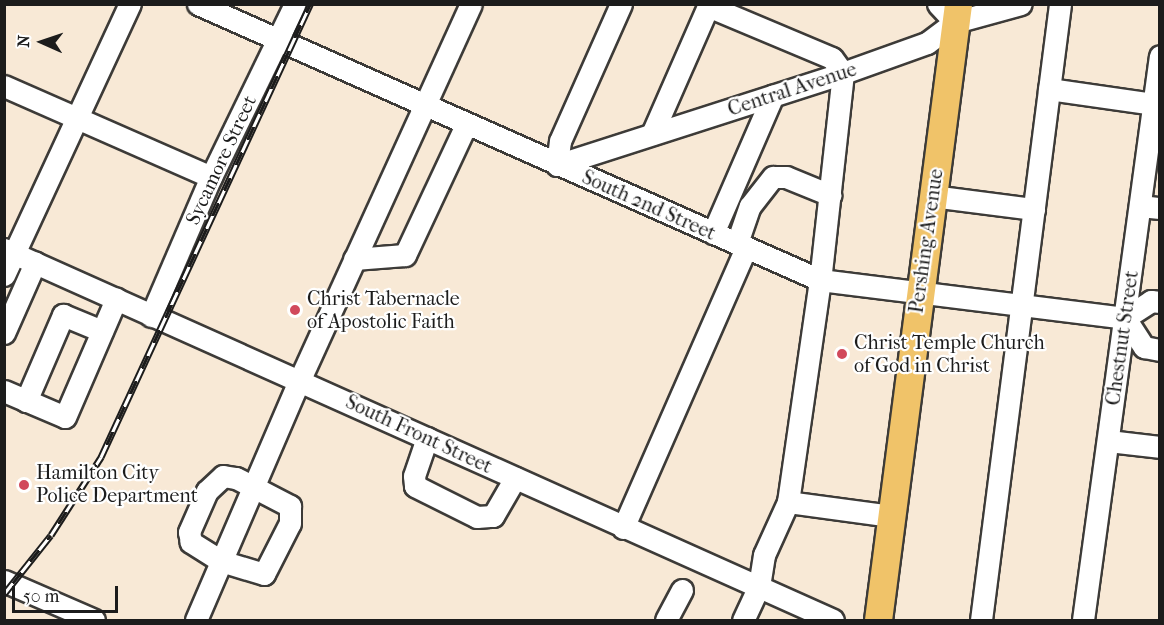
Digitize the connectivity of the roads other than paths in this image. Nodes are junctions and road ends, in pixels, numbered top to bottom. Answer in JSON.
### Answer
{"nodes":[{"id":1,"x":130,"y":4,"type":"edge"},
{"id":2,"x":198,"y":4,"type":"edge"},
{"id":3,"x":295,"y":4,"type":"edge"},
{"id":4,"x":471,"y":4,"type":"edge"},
{"id":5,"x":621,"y":4,"type":"edge"},
{"id":6,"x":1022,"y":4,"type":"edge"},
{"id":7,"x":1060,"y":4,"type":"edge"},
{"id":8,"x":708,"y":5,"type":"edge"},
{"id":9,"x":951,"y":10,"type":"edge"},
{"id":10,"x":278,"y":40,"type":"junction"},
{"id":11,"x":1160,"y":56,"type":"edge"},
{"id":12,"x":843,"y":73,"type":"junction"},
{"id":13,"x":4,"y":86,"type":"edge"},
{"id":14,"x":1049,"y":89,"type":"junction"},
{"id":15,"x":773,"y":95,"type":"junction"},
{"id":16,"x":1153,"y":104,"type":"junction"},
{"id":17,"x":423,"y":107,"type":"junction"},
{"id":18,"x":76,"y":118,"type":"junction"},
{"id":19,"x":466,"y":125,"type":"junction"},
{"id":20,"x":652,"y":134,"type":"junction"},
{"id":21,"x":557,"y":165,"type":"junction"},
{"id":22,"x":211,"y":177,"type":"junction"},
{"id":23,"x":830,"y":195,"type":"junction"},
{"id":24,"x":932,"y":196,"type":"junction"},
{"id":25,"x":1150,"y":207,"type":"edge"},
{"id":26,"x":1034,"y":209,"type":"junction"},
{"id":27,"x":713,"y":233,"type":"junction"},
{"id":28,"x":742,"y":246,"type":"junction"},
{"id":29,"x":10,"y":252,"type":"edge"},
{"id":30,"x":354,"y":259,"type":"junction"},
{"id":31,"x":35,"y":263,"type":"junction"},
{"id":32,"x":4,"y":275,"type":"edge"},
{"id":33,"x":820,"y":280,"type":"junction"},
{"id":34,"x":918,"y":293,"type":"junction"},
{"id":35,"x":116,"y":299,"type":"junction"},
{"id":36,"x":1160,"y":302,"type":"edge"},
{"id":37,"x":1021,"y":305,"type":"junction"},
{"id":38,"x":151,"y":316,"type":"junction"},
{"id":39,"x":1125,"y":318,"type":"junction"},
{"id":40,"x":102,"y":331,"type":"junction"},
{"id":41,"x":4,"y":333,"type":"edge"},
{"id":42,"x":1160,"y":350,"type":"edge"},
{"id":43,"x":300,"y":379,"type":"junction"},
{"id":44,"x":4,"y":391,"type":"edge"},
{"id":45,"x":26,"y":401,"type":"junction"},
{"id":46,"x":427,"y":438,"type":"junction"},
{"id":47,"x":1107,"y":441,"type":"junction"},
{"id":48,"x":1160,"y":447,"type":"edge"},
{"id":49,"x":515,"y":478,"type":"junction"},
{"id":50,"x":254,"y":486,"type":"junction"},
{"id":51,"x":788,"y":502,"type":"junction"},
{"id":52,"x":892,"y":516,"type":"junction"},
{"id":53,"x":623,"y":528,"type":"junction"},
{"id":54,"x":221,"y":561,"type":"junction"},
{"id":55,"x":4,"y":581,"type":"edge"},
{"id":56,"x":759,"y":586,"type":"junction"},
{"id":57,"x":682,"y":590,"type":"dead end"},
{"id":58,"x":60,"y":614,"type":"edge"},
{"id":59,"x":94,"y":621,"type":"edge"},
{"id":60,"x":196,"y":621,"type":"edge"},
{"id":61,"x":666,"y":621,"type":"edge"},
{"id":62,"x":743,"y":621,"type":"edge"},
{"id":63,"x":833,"y":621,"type":"edge"},
{"id":64,"x":878,"y":621,"type":"edge"},
{"id":65,"x":981,"y":621,"type":"edge"},
{"id":66,"x":1083,"y":621,"type":"edge"}],
"edges":[{"from":1,"to":18,"type":"street"},
{"from":2,"to":10,"type":"street","name":"South 2nd Street"},
{"from":3,"to":10,"type":"street","name":"Sycamore Street"},
{"from":4,"to":17,"type":"street"},
{"from":5,"to":21,"type":"street"},
{"from":6,"to":9,"type":"street","name":"Central Avenue"},
{"from":7,"to":14,"type":"street"},
{"from":8,"to":12,"type":"street"},
{"from":8,"to":20,"type":"street"},
{"from":9,"to":12,"type":"street","name":"Central Avenue"},
{"from":9,"to":24,"type":"main road","name":"Pershing Avenue"},
{"from":10,"to":17,"type":"street","name":"South 2nd Street"},
{"from":10,"to":22,"type":"street","name":"Sycamore Street"},
{"from":11,"to":16,"type":"street","name":"Chestnut Street"},
{"from":12,"to":15,"type":"street","name":"Central Avenue"},
{"from":12,"to":23,"type":"street"},
{"from":13,"to":18,"type":"street"},
{"from":14,"to":16,"type":"street"},
{"from":14,"to":26,"type":"street"},
{"from":15,"to":20,"type":"street","name":"Central Avenue"},
{"from":15,"to":27,"type":"street"},
{"from":16,"to":25,"type":"street","name":"Chestnut Street"},
{"from":17,"to":19,"type":"street","name":"South 2nd Street"},
{"from":17,"to":30,"type":"street"},
{"from":18,"to":22,"type":"street"},
{"from":18,"to":29,"type":"street"},
{"from":19,"to":21,"type":"street","name":"South 2nd Street"},
{"from":19,"to":30,"type":"street"},
{"from":20,"to":21,"type":"street","name":"Central Avenue"},
{"from":21,"to":27,"type":"street","name":"South 2nd Street"},
{"from":22,"to":38,"type":"street","name":"Sycamore Street"},
{"from":23,"to":28,"type":"street"},
{"from":23,"to":33,"type":"street"},
{"from":24,"to":26,"type":"street"},
{"from":24,"to":34,"type":"main road","name":"Pershing Avenue"},
{"from":25,"to":39,"type":"street","name":"Chestnut Street"},
{"from":26,"to":37,"type":"street"},
{"from":27,"to":28,"type":"street","name":"South 2nd Street"},
{"from":28,"to":33,"type":"street","name":"South 2nd Street"},
{"from":28,"to":53,"type":"street"},
{"from":29,"to":31,"type":"street","name":"South Front Street"},
{"from":29,"to":32,"type":"street"},
{"from":30,"to":43,"type":"street"},
{"from":31,"to":35,"type":"street","name":"South Front Street"},
{"from":31,"to":41,"type":"street"},
{"from":33,"to":34,"type":"street","name":"South 2nd Street"},
{"from":33,"to":51,"type":"street"},
{"from":34,"to":37,"type":"street","name":"South 2nd Street"},
{"from":34,"to":52,"type":"main road","name":"Pershing Avenue"},
{"from":35,"to":38,"type":"street","name":"South Front Street"},
{"from":35,"to":40,"type":"street"},
{"from":36,"to":39,"type":"street"},
{"from":37,"to":39,"type":"street","name":"South 2nd Street"},
{"from":37,"to":65,"type":"street"},
{"from":38,"to":43,"type":"street","name":"South Front Street"},
{"from":39,"to":42,"type":"street"},
{"from":39,"to":47,"type":"street","name":"Chestnut Street"},
{"from":40,"to":45,"type":"street"},
{"from":40,"to":45,"type":"street"},
{"from":43,"to":46,"type":"street","name":"South Front Street"},
{"from":43,"to":50,"type":"street"},
{"from":44,"to":45,"type":"street"},
{"from":46,"to":49,"type":"street","name":"South Front Street"},
{"from":46,"to":49,"type":"street"},
{"from":47,"to":48,"type":"street"},
{"from":47,"to":66,"type":"street","name":"Chestnut Street"},
{"from":49,"to":53,"type":"street","name":"South Front Street"},
{"from":50,"to":54,"type":"street"},
{"from":50,"to":54,"type":"street"},
{"from":50,"to":54,"type":"street"},
{"from":51,"to":52,"type":"street"},
{"from":51,"to":56,"type":"street"},
{"from":52,"to":64,"type":"main road","name":"Pershing Avenue"},
{"from":53,"to":56,"type":"street","name":"South Front Street"},
{"from":54,"to":60,"type":"street"},
{"from":55,"to":58,"type":"street"},
{"from":56,"to":62,"type":"street"},
{"from":56,"to":63,"type":"street","name":"South Front Street"},
{"from":57,"to":61,"type":"street"},
{"from":58,"to":59,"type":"street"}]}
